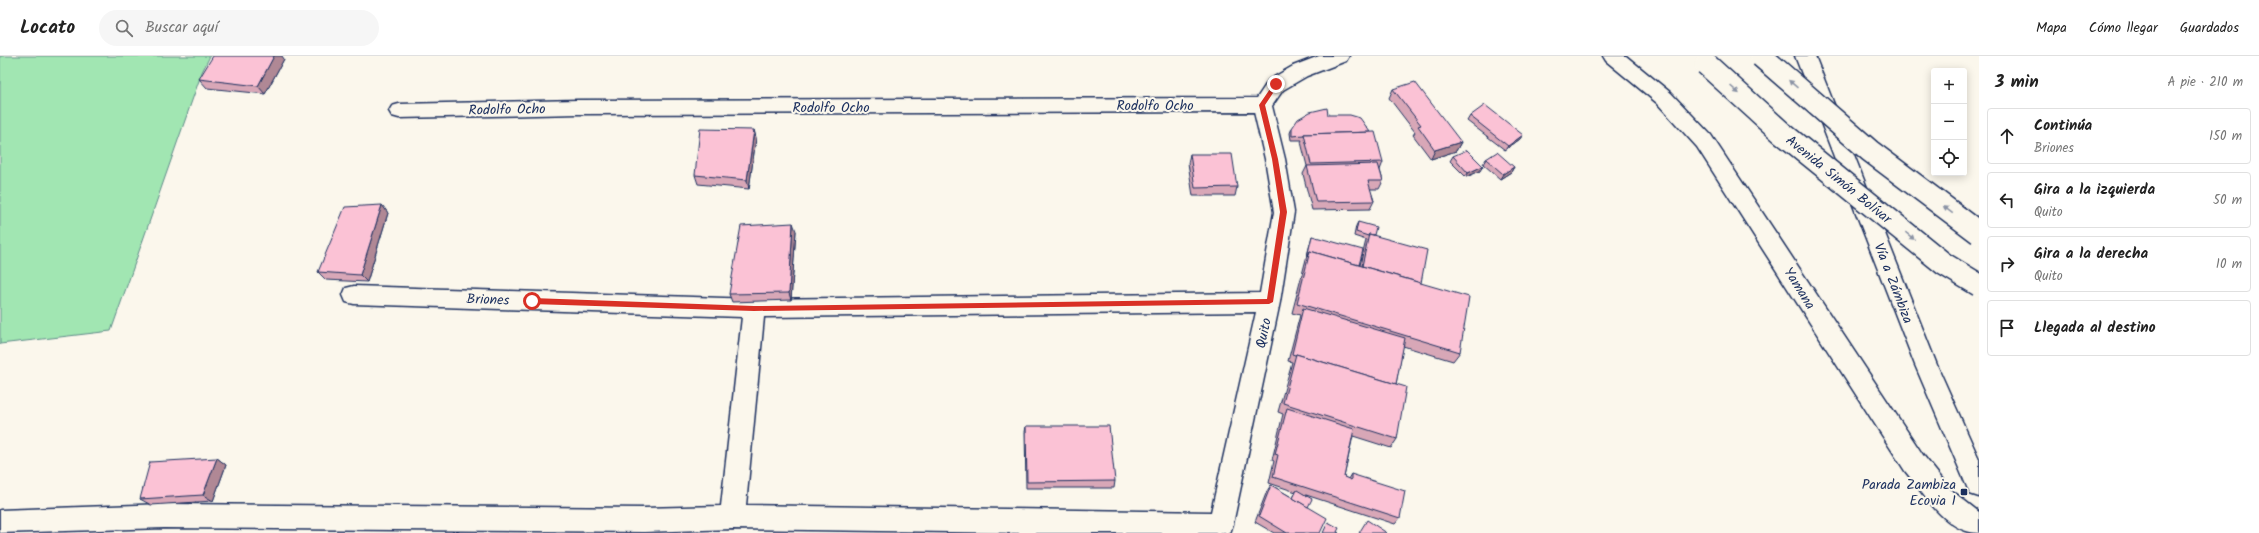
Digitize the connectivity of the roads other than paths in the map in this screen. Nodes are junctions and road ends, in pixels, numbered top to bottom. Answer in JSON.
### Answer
{"nodes":[{"id":1,"x":1339,"y":56,"type":"edge"},
{"id":2,"x":1613,"y":56,"type":"edge"},
{"id":3,"x":1761,"y":56,"type":"edge"},
{"id":4,"x":1805,"y":56,"type":"edge"},
{"id":5,"x":1706,"y":64,"type":"dead end"},
{"id":6,"x":1262,"y":105,"type":"junction"},
{"id":7,"x":399,"y":111,"type":"dead end"},
{"id":8,"x":1979,"y":233,"type":"edge"},
{"id":9,"x":1979,"y":285,"type":"edge"},
{"id":10,"x":354,"y":294,"type":"dead end"},
{"id":11,"x":1269,"y":302,"type":"junction"},
{"id":12,"x":754,"y":308,"type":"junction"},
{"id":13,"x":1979,"y":486,"type":"edge"},
{"id":14,"x":732,"y":517,"type":"junction"},
{"id":15,"x":0,"y":522,"type":"edge"},
{"id":16,"x":160,"y":525,"type":"edge"},
{"id":17,"x":1979,"y":525,"type":"edge"},
{"id":18,"x":641,"y":526,"type":"edge"},
{"id":19,"x":1219,"y":529,"type":"edge"}],
"edges":[{"from":1,"to":6,"type":"main road"},
{"from":2,"to":17,"type":"main road","name":"Yamana"},
{"from":8,"to":3,"type":"main road","one_way":true,"bridge":true},
{"from":4,"to":13,"type":"main road","name":"Vía a Zámbiza"},
{"from":5,"to":9,"type":"main road","name":"Avenida Simón Bolívar","one_way":true,"bridge":true},
{"from":6,"to":7,"type":"main road","name":"Rodolfo Ocho"},
{"from":6,"to":11,"type":"main road","name":"Quito"},
{"from":10,"to":12,"type":"main road","name":"Briones"},
{"from":11,"to":12,"type":"main road","name":"Briones"},
{"from":11,"to":19,"type":"main road","name":"Quito"},
{"from":12,"to":14,"type":"main road"},
{"from":14,"to":18,"type":"main road"},
{"from":14,"to":19,"type":"main road"},
{"from":15,"to":16,"type":"main road"},
{"from":16,"to":18,"type":"main road"}]}
